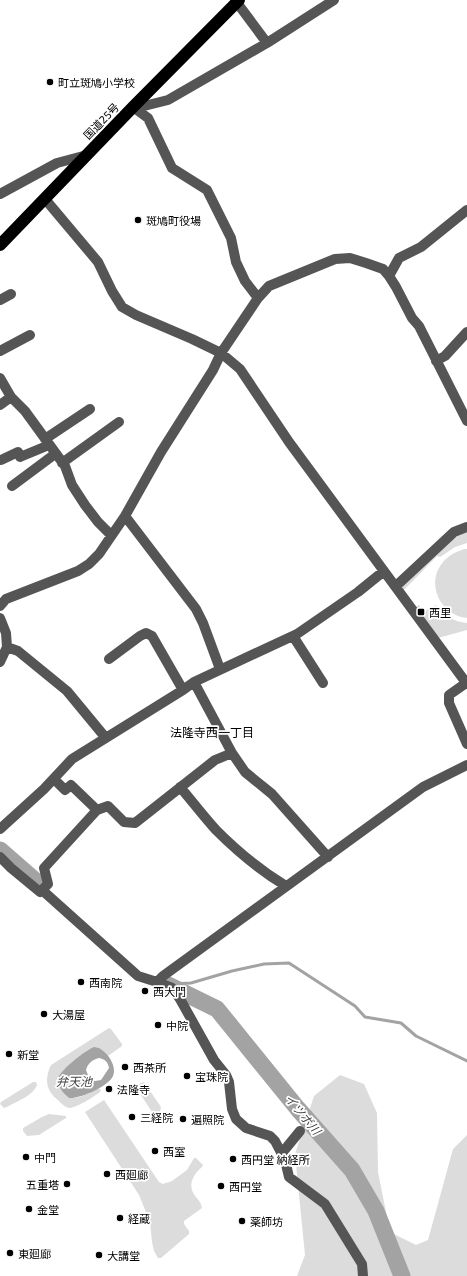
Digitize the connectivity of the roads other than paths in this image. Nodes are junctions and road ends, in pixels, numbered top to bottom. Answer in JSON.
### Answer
{"nodes":[{"id":1,"x":334,"y":0,"type":"edge"},
{"id":2,"x":237,"y":1,"type":"edge"},
{"id":3,"x":267,"y":43,"type":"junction"},
{"id":4,"x":133,"y":107,"type":"junction"},
{"id":5,"x":87,"y":155,"type":"junction"},
{"id":6,"x":0,"y":194,"type":"edge"},
{"id":7,"x":45,"y":198,"type":"junction"},
{"id":8,"x":467,"y":210,"type":"edge"},
{"id":9,"x":0,"y":244,"type":"edge"},
{"id":10,"x":389,"y":276,"type":"junction"},
{"id":11,"x":11,"y":294,"type":"dead end"},
{"id":12,"x":258,"y":298,"type":"junction"},
{"id":13,"x":0,"y":300,"type":"edge"},
{"id":14,"x":467,"y":332,"type":"edge"},
{"id":15,"x":30,"y":335,"type":"dead end"},
{"id":16,"x":0,"y":351,"type":"edge"},
{"id":17,"x":221,"y":353,"type":"junction"},
{"id":18,"x":436,"y":361,"type":"junction"},
{"id":19,"x":0,"y":378,"type":"edge"},
{"id":20,"x":11,"y":397,"type":"junction"},
{"id":21,"x":0,"y":405,"type":"edge"},
{"id":22,"x":90,"y":409,"type":"dead end"},
{"id":23,"x":467,"y":421,"type":"edge"},
{"id":24,"x":119,"y":422,"type":"dead end"},
{"id":25,"x":47,"y":442,"type":"junction"},
{"id":26,"x":55,"y":454,"type":"junction"},
{"id":27,"x":1,"y":460,"type":"dead end"},
{"id":28,"x":62,"y":463,"type":"junction"},
{"id":29,"x":12,"y":486,"type":"dead end"},
{"id":30,"x":125,"y":516,"type":"junction"},
{"id":31,"x":467,"y":527,"type":"edge"},
{"id":32,"x":111,"y":535,"type":"junction"},
{"id":33,"x":384,"y":571,"type":"junction"},
{"id":34,"x":396,"y":586,"type":"junction"},
{"id":35,"x":0,"y":606,"type":"edge"},
{"id":36,"x":0,"y":618,"type":"edge"},
{"id":37,"x":293,"y":636,"type":"junction"},
{"id":38,"x":7,"y":647,"type":"junction"},
{"id":39,"x":109,"y":659,"type":"dead end"},
{"id":40,"x":0,"y":662,"type":"edge"},
{"id":41,"x":220,"y":669,"type":"junction"},
{"id":42,"x":194,"y":682,"type":"junction"},
{"id":43,"x":323,"y":683,"type":"dead end"},
{"id":44,"x":467,"y":683,"type":"edge"},
{"id":45,"x":183,"y":690,"type":"junction"},
{"id":46,"x":105,"y":737,"type":"junction"},
{"id":47,"x":467,"y":744,"type":"edge"},
{"id":48,"x":232,"y":753,"type":"junction"},
{"id":49,"x":467,"y":765,"type":"edge"},
{"id":50,"x":54,"y":779,"type":"junction"},
{"id":51,"x":180,"y":787,"type":"junction"},
{"id":52,"x":97,"y":810,"type":"junction"},
{"id":53,"x":0,"y":829,"type":"edge"},
{"id":54,"x":0,"y":857,"type":"edge"},
{"id":55,"x":328,"y":857,"type":"junction"},
{"id":56,"x":286,"y":886,"type":"junction"},
{"id":57,"x":42,"y":890,"type":"junction"},
{"id":58,"x":157,"y":982,"type":"junction"},
{"id":59,"x":300,"y":1131,"type":"dead end"},
{"id":60,"x":282,"y":1153,"type":"junction"},
{"id":61,"x":363,"y":1276,"type":"edge"}],
"edges":[{"from":1,"to":3,"type":"street"},
{"from":2,"to":3,"type":"street"},
{"from":2,"to":4,"type":"highway","name":"国道25号"},
{"from":3,"to":4,"type":"street"},
{"from":4,"to":5,"type":"highway","name":"国道25号"},
{"from":4,"to":12,"type":"street"},
{"from":5,"to":6,"type":"street"},
{"from":5,"to":7,"type":"highway","name":"国道25号"},
{"from":7,"to":9,"type":"highway","name":"国道25号"},
{"from":7,"to":17,"type":"street"},
{"from":8,"to":10,"type":"street"},
{"from":10,"to":12,"type":"street"},
{"from":10,"to":18,"type":"street"},
{"from":11,"to":13,"type":"street"},
{"from":12,"to":17,"type":"street"},
{"from":14,"to":18,"type":"street"},
{"from":15,"to":16,"type":"street"},
{"from":17,"to":30,"type":"street"},
{"from":17,"to":33,"type":"street"},
{"from":18,"to":23,"type":"street"},
{"from":19,"to":20,"type":"street"},
{"from":20,"to":21,"type":"street"},
{"from":20,"to":25,"type":"street"},
{"from":22,"to":25,"type":"street"},
{"from":24,"to":28,"type":"street"},
{"from":25,"to":26,"type":"street"},
{"from":25,"to":27,"type":"street"},
{"from":26,"to":28,"type":"street"},
{"from":26,"to":29,"type":"street"},
{"from":28,"to":32,"type":"street"},
{"from":30,"to":32,"type":"street"},
{"from":30,"to":41,"type":"street"},
{"from":31,"to":34,"type":"street"},
{"from":32,"to":35,"type":"street"},
{"from":33,"to":34,"type":"street"},
{"from":33,"to":37,"type":"street"},
{"from":34,"to":44,"type":"street"},
{"from":36,"to":38,"type":"street"},
{"from":37,"to":41,"type":"street"},
{"from":37,"to":43,"type":"street"},
{"from":38,"to":40,"type":"street"},
{"from":38,"to":46,"type":"street"},
{"from":39,"to":45,"type":"street"},
{"from":41,"to":42,"type":"street"},
{"from":42,"to":45,"type":"street"},
{"from":42,"to":48,"type":"street"},
{"from":44,"to":47,"type":"street"},
{"from":45,"to":46,"type":"street"},
{"from":46,"to":50,"type":"street"},
{"from":48,"to":51,"type":"street"},
{"from":48,"to":55,"type":"street"},
{"from":49,"to":55,"type":"street"},
{"from":50,"to":52,"type":"street"},
{"from":50,"to":53,"type":"street"},
{"from":51,"to":52,"type":"street"},
{"from":51,"to":56,"type":"street"},
{"from":52,"to":57,"type":"street"},
{"from":54,"to":57,"type":"street"},
{"from":55,"to":56,"type":"street"},
{"from":56,"to":58,"type":"street"},
{"from":57,"to":58,"type":"street"},
{"from":58,"to":60,"type":"street"},
{"from":59,"to":60,"type":"street"},
{"from":60,"to":61,"type":"street"}]}
